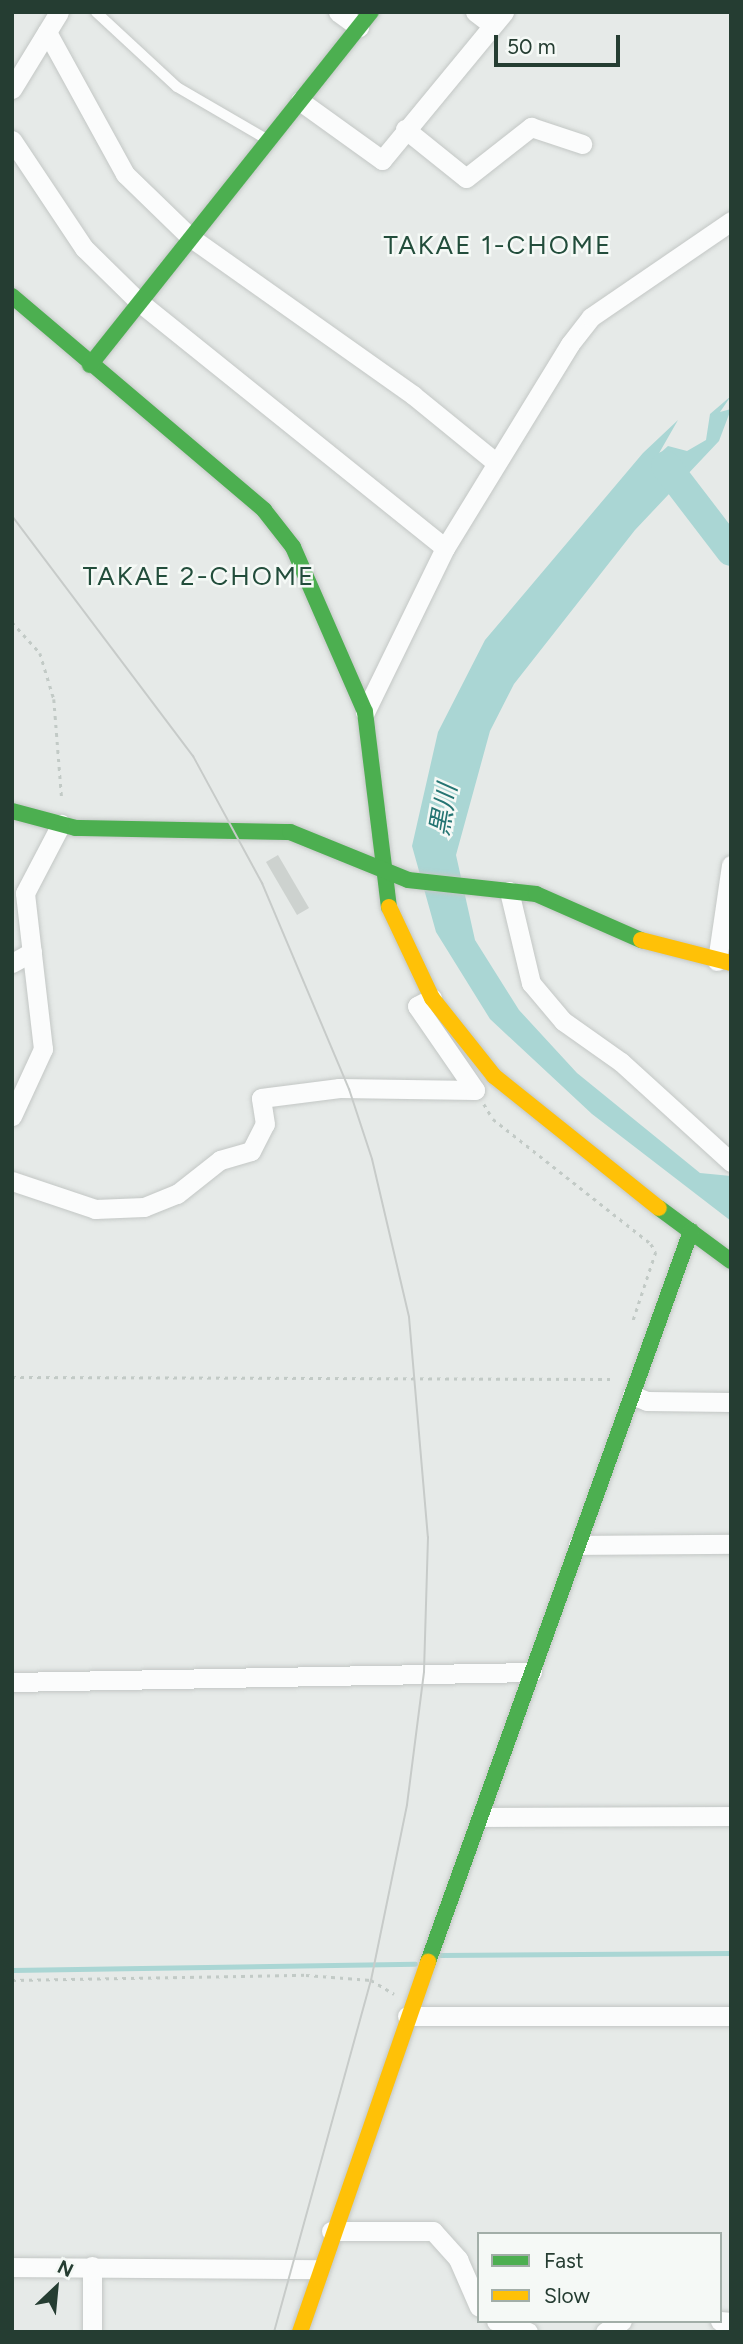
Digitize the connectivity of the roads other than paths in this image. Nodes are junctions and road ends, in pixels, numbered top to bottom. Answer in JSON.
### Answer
{"nodes":[{"id":1,"x":59,"y":12,"type":"edge"},
{"id":2,"x":96,"y":12,"type":"edge"},
{"id":3,"x":338,"y":12,"type":"edge"},
{"id":4,"x":475,"y":12,"type":"edge"},
{"id":5,"x":498,"y":19,"type":"edge"},
{"id":6,"x":365,"y":20,"type":"edge"},
{"id":7,"x":47,"y":32,"type":"junction"},
{"id":8,"x":12,"y":89,"type":"edge"},
{"id":9,"x":300,"y":101,"type":"junction"},
{"id":10,"x":405,"y":129,"type":"junction"},
{"id":11,"x":12,"y":140,"type":"edge"},
{"id":12,"x":268,"y":140,"type":"junction"},
{"id":13,"x":582,"y":144,"type":"dead end"},
{"id":14,"x":731,"y":221,"type":"edge"},
{"id":15,"x":190,"y":237,"type":"junction"},
{"id":16,"x":12,"y":296,"type":"edge"},
{"id":17,"x":138,"y":301,"type":"junction"},
{"id":18,"x":90,"y":365,"type":"junction"},
{"id":19,"x":495,"y":461,"type":"junction"},
{"id":20,"x":445,"y":548,"type":"junction"},
{"id":21,"x":365,"y":712,"type":"junction"},
{"id":22,"x":12,"y":811,"type":"edge"},
{"id":23,"x":61,"y":824,"type":"junction"},
{"id":24,"x":731,"y":865,"type":"edge"},
{"id":25,"x":380,"y":872,"type":"junction"},
{"id":26,"x":499,"y":889,"type":"junction"},
{"id":27,"x":32,"y":952,"type":"junction"},
{"id":28,"x":724,"y":962,"type":"edge"},
{"id":29,"x":12,"y":963,"type":"edge"},
{"id":30,"x":432,"y":998,"type":"junction"},
{"id":31,"x":12,"y":1116,"type":"edge"},
{"id":32,"x":729,"y":1160,"type":"edge"},
{"id":33,"x":12,"y":1181,"type":"edge"},
{"id":34,"x":691,"y":1231,"type":"junction"},
{"id":35,"x":731,"y":1261,"type":"edge"},
{"id":36,"x":632,"y":1395,"type":"junction"},
{"id":37,"x":731,"y":1402,"type":"edge"},
{"id":38,"x":731,"y":1544,"type":"edge"},
{"id":39,"x":578,"y":1545,"type":"junction"},
{"id":40,"x":532,"y":1672,"type":"junction"},
{"id":41,"x":12,"y":1682,"type":"edge"},
{"id":42,"x":731,"y":1816,"type":"edge"},
{"id":43,"x":481,"y":1817,"type":"junction"},
{"id":44,"x":410,"y":2010,"type":"junction"},
{"id":45,"x":731,"y":2016,"type":"edge"},
{"id":46,"x":331,"y":2231,"type":"junction"},
{"id":47,"x":92,"y":2266,"type":"junction"},
{"id":48,"x":12,"y":2267,"type":"edge"},
{"id":49,"x":317,"y":2269,"type":"junction"},
{"id":50,"x":477,"y":2302,"type":"edge"},
{"id":51,"x":502,"y":2323,"type":"edge"},
{"id":52,"x":92,"y":2332,"type":"edge"},
{"id":53,"x":300,"y":2332,"type":"edge"},
{"id":54,"x":528,"y":2332,"type":"edge"}],
"edges":[{"from":1,"to":7,"type":"street"},
{"from":2,"to":12,"type":"lane"},
{"from":3,"to":6,"type":"street"},
{"from":4,"to":5,"type":"street"},
{"from":5,"to":10,"type":"street"},
{"from":6,"to":9,"type":"street"},
{"from":7,"to":8,"type":"street"},
{"from":7,"to":15,"type":"street"},
{"from":9,"to":10,"type":"street"},
{"from":9,"to":12,"type":"street"},
{"from":10,"to":13,"type":"street"},
{"from":11,"to":17,"type":"street"},
{"from":12,"to":15,"type":"street"},
{"from":14,"to":19,"type":"street"},
{"from":15,"to":17,"type":"street"},
{"from":15,"to":19,"type":"street"},
{"from":16,"to":18,"type":"street"},
{"from":17,"to":18,"type":"street"},
{"from":17,"to":20,"type":"street"},
{"from":18,"to":21,"type":"street"},
{"from":19,"to":20,"type":"street"},
{"from":20,"to":21,"type":"street"},
{"from":21,"to":25,"type":"street"},
{"from":22,"to":23,"type":"street"},
{"from":23,"to":25,"type":"street"},
{"from":23,"to":27,"type":"street"},
{"from":24,"to":28,"type":"street"},
{"from":25,"to":26,"type":"street"},
{"from":25,"to":30,"type":"street"},
{"from":26,"to":28,"type":"street"},
{"from":26,"to":32,"type":"street"},
{"from":27,"to":29,"type":"street"},
{"from":27,"to":31,"type":"street"},
{"from":30,"to":33,"type":"street"},
{"from":30,"to":34,"type":"street"},
{"from":34,"to":35,"type":"street"},
{"from":34,"to":36,"type":"street"},
{"from":36,"to":37,"type":"street"},
{"from":36,"to":39,"type":"street"},
{"from":38,"to":39,"type":"street"},
{"from":39,"to":40,"type":"street"},
{"from":40,"to":41,"type":"street"},
{"from":40,"to":43,"type":"street"},
{"from":42,"to":43,"type":"street"},
{"from":43,"to":44,"type":"street"},
{"from":44,"to":45,"type":"street"},
{"from":44,"to":46,"type":"street"},
{"from":46,"to":49,"type":"street"},
{"from":46,"to":50,"type":"street"},
{"from":47,"to":48,"type":"street"},
{"from":47,"to":49,"type":"street"},
{"from":47,"to":52,"type":"street"},
{"from":49,"to":53,"type":"street"},
{"from":51,"to":54,"type":"street"}]}
